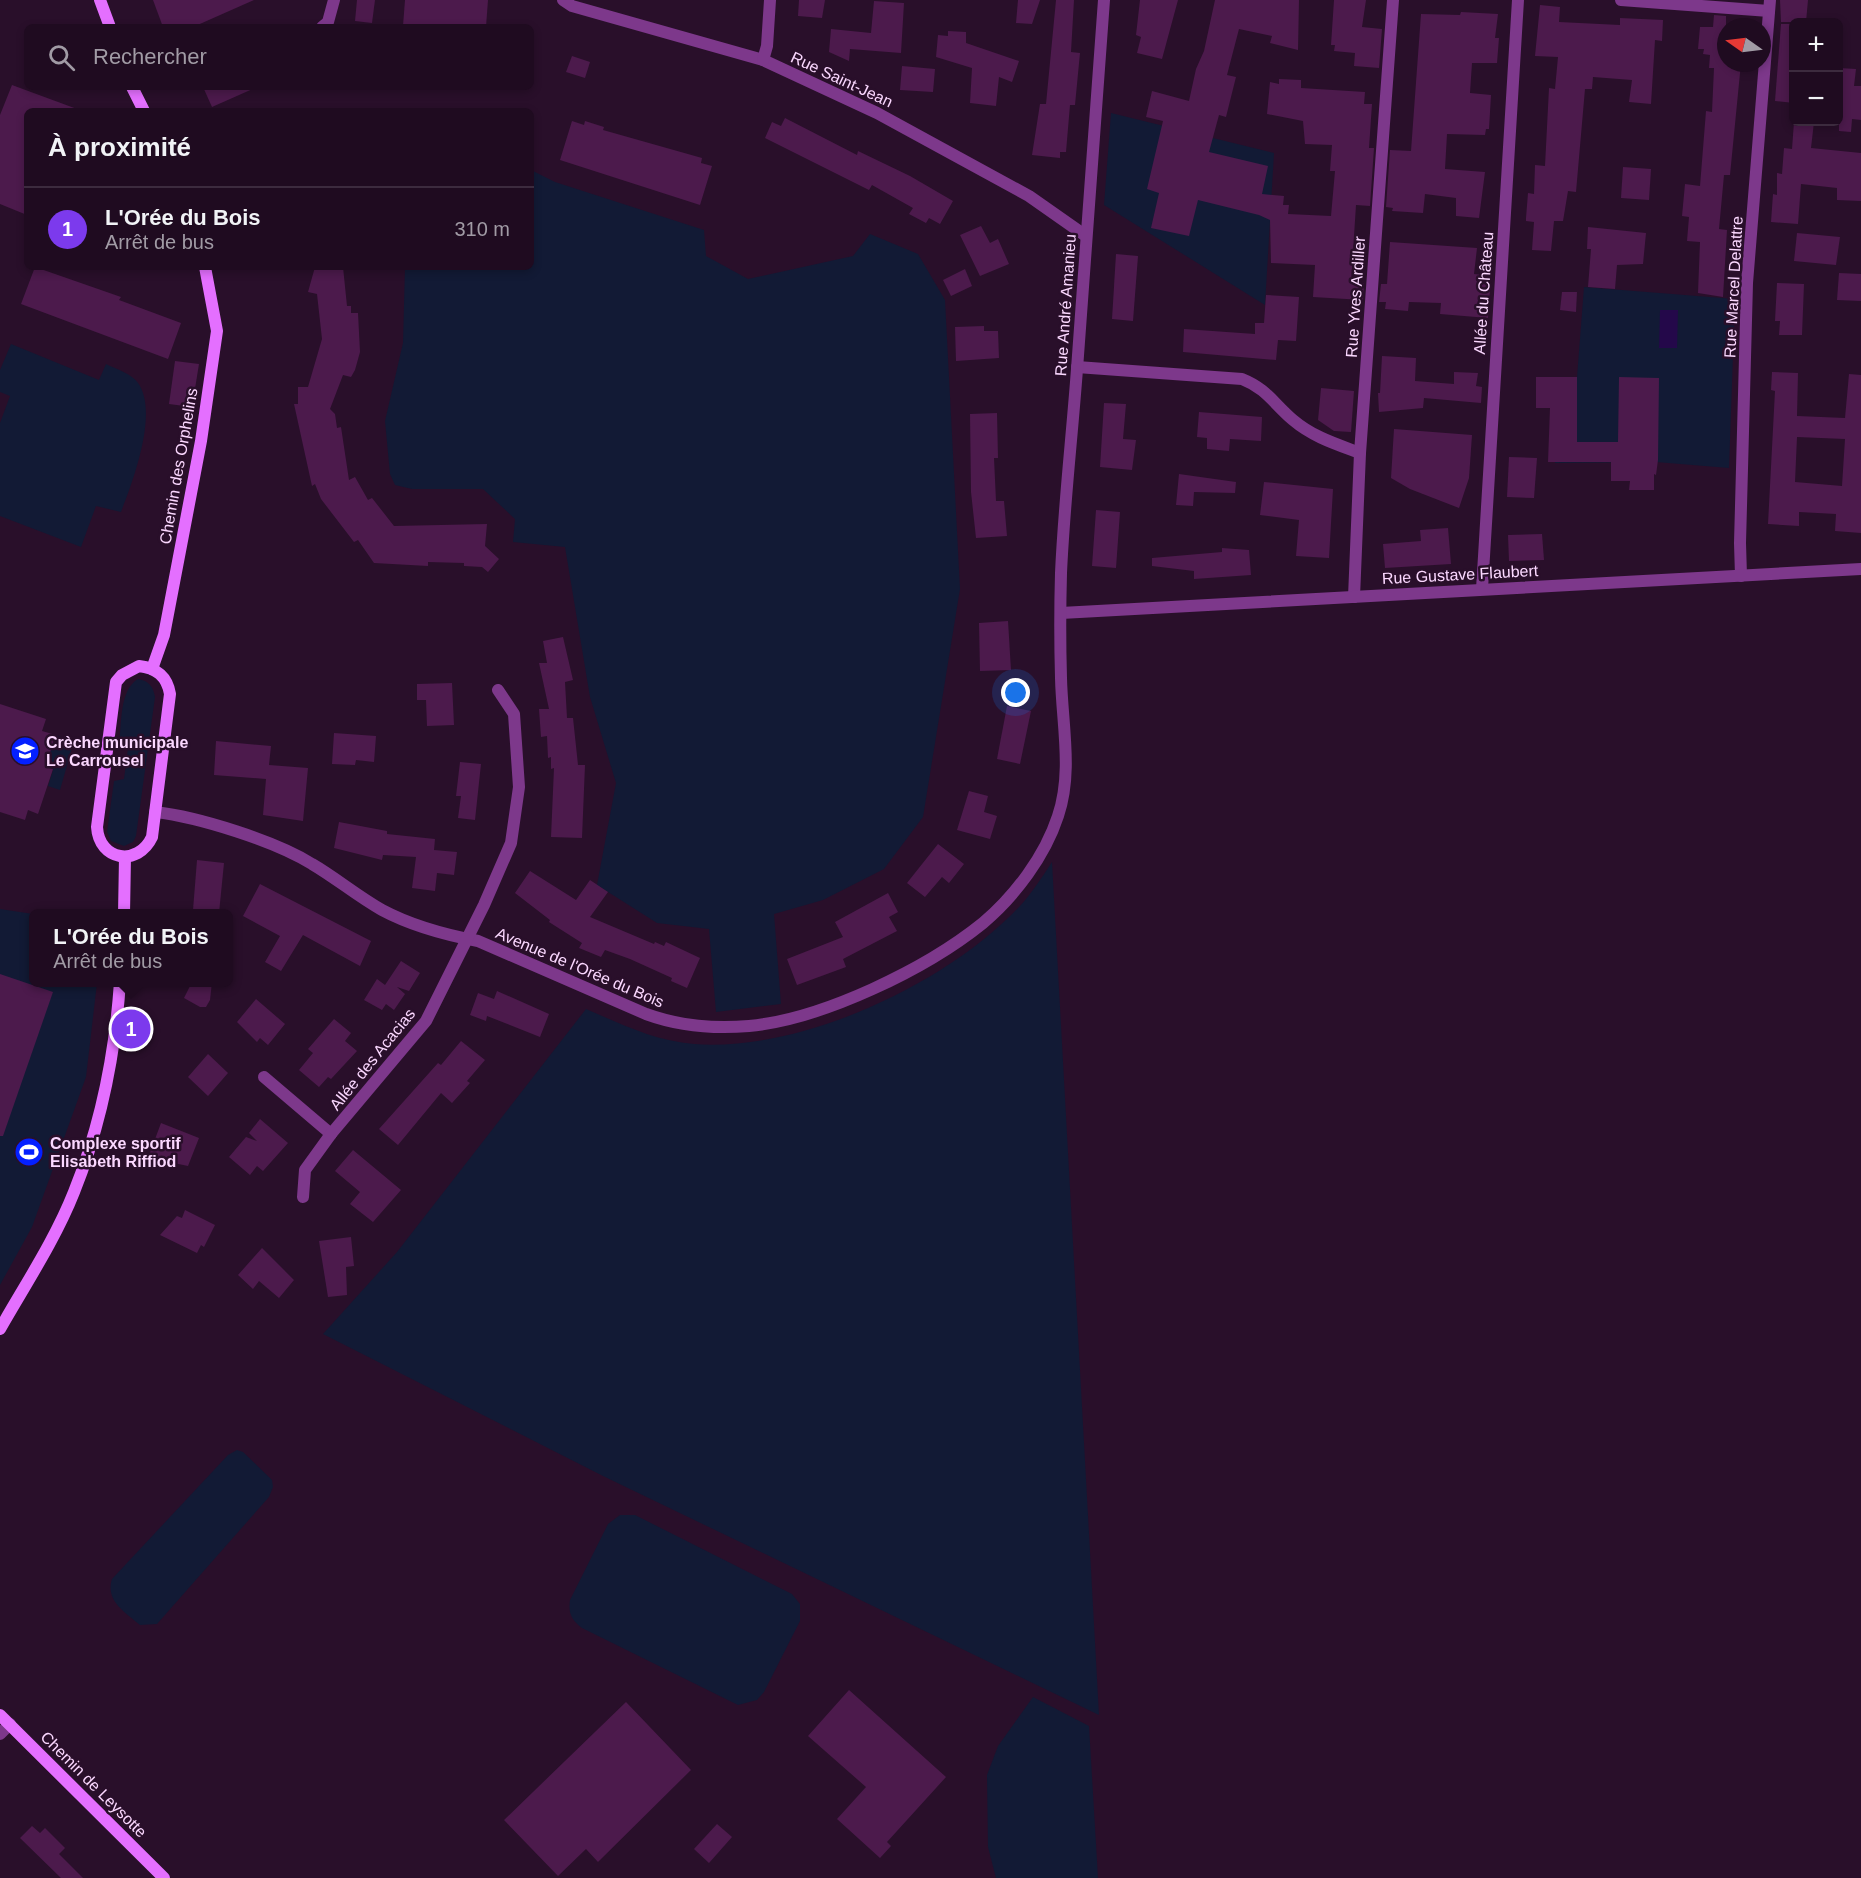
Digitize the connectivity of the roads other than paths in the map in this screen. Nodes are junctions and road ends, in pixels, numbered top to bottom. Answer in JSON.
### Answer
{"nodes":[{"id":1,"x":100,"y":0,"type":"edge"},
{"id":2,"x":334,"y":0,"type":"edge"},
{"id":3,"x":563,"y":0,"type":"edge"},
{"id":4,"x":770,"y":0,"type":"edge"},
{"id":5,"x":1104,"y":0,"type":"edge"},
{"id":6,"x":1393,"y":0,"type":"edge"},
{"id":7,"x":1518,"y":0,"type":"edge"},
{"id":8,"x":1621,"y":0,"type":"edge"},
{"id":9,"x":1769,"y":6,"type":"edge"},
{"id":10,"x":109,"y":24,"type":"edge"},
{"id":11,"x":326,"y":24,"type":"edge"},
{"id":12,"x":758,"y":59,"type":"junction"},
{"id":13,"x":134,"y":90,"type":"edge"},
{"id":14,"x":142,"y":108,"type":"edge"},
{"id":15,"x":1086,"y":236,"type":"junction"},
{"id":16,"x":207,"y":270,"type":"edge"},
{"id":17,"x":1077,"y":367,"type":"junction"},
{"id":18,"x":1360,"y":453,"type":"junction"},
{"id":19,"x":1861,"y":569,"type":"edge"},
{"id":20,"x":1742,"y":576,"type":"junction"},
{"id":21,"x":1482,"y":589,"type":"junction"},
{"id":22,"x":1354,"y":597,"type":"junction"},
{"id":23,"x":1061,"y":613,"type":"junction"},
{"id":24,"x":152,"y":669,"type":"junction"},
{"id":25,"x":498,"y":690,"type":"dead end"},
{"id":26,"x":155,"y":812,"type":"junction"},
{"id":27,"x":125,"y":857,"type":"junction"},
{"id":28,"x":124,"y":909,"type":"edge"},
{"id":29,"x":468,"y":939,"type":"junction"},
{"id":30,"x":119,"y":987,"type":"edge"},
{"id":31,"x":264,"y":1077,"type":"dead end"},
{"id":32,"x":331,"y":1134,"type":"junction"},
{"id":33,"x":303,"y":1197,"type":"dead end"},
{"id":34,"x":0,"y":1329,"type":"edge"},
{"id":35,"x":0,"y":1715,"type":"edge"},
{"id":36,"x":10,"y":1724,"type":"junction"},
{"id":37,"x":0,"y":1734,"type":"edge"},
{"id":38,"x":164,"y":1878,"type":"edge"}],
"edges":[{"from":1,"to":10,"type":"street"},
{"from":2,"to":11,"type":"street"},
{"from":3,"to":12,"type":"street","name":"Rue Saint-Jean"},
{"from":4,"to":12,"type":"street"},
{"from":5,"to":15,"type":"street","name":"Rue André Amanieu"},
{"from":6,"to":18,"type":"street","name":"Rue Yves Ardiller"},
{"from":7,"to":21,"type":"street","name":"Allée du Château"},
{"from":8,"to":9,"type":"street"},
{"from":9,"to":20,"type":"street","name":"Rue Marcel Delattre"},
{"from":12,"to":15,"type":"street","name":"Rue Saint-Jean"},
{"from":13,"to":14,"type":"street"},
{"from":15,"to":17,"type":"street","name":"Rue André Amanieu"},
{"from":16,"to":24,"type":"street","name":"Chemin des Orphelins"},
{"from":17,"to":18,"type":"street"},
{"from":17,"to":23,"type":"street","name":"Rue André Amanieu"},
{"from":18,"to":22,"type":"street","name":"Rue Yves Ardiller"},
{"from":19,"to":20,"type":"street","name":"Rue Gustave Flaubert"},
{"from":20,"to":21,"type":"street","name":"Rue Gustave Flaubert"},
{"from":21,"to":22,"type":"street","name":"Rue Gustave Flaubert"},
{"from":22,"to":23,"type":"street","name":"Rue Gustave Flaubert"},
{"from":23,"to":29,"type":"street","name":"Avenue de l'Orée du Bois"},
{"from":24,"to":26,"type":"street"},
{"from":24,"to":27,"type":"street"},
{"from":25,"to":29,"type":"street","name":"Allée des Acacias"},
{"from":26,"to":27,"type":"street"},
{"from":26,"to":29,"type":"street","name":"Avenue de l'Orée du Bois"},
{"from":27,"to":28,"type":"street"},
{"from":29,"to":32,"type":"street","name":"Allée des Acacias"},
{"from":30,"to":34,"type":"street"},
{"from":31,"to":32,"type":"street","name":"Allée des Acacias"},
{"from":32,"to":33,"type":"street","name":"Allée des Acacias"},
{"from":35,"to":36,"type":"street","name":"Chemin de Leysotte"},
{"from":36,"to":37,"type":"street"},
{"from":36,"to":38,"type":"street","name":"Chemin de Leysotte"}]}
